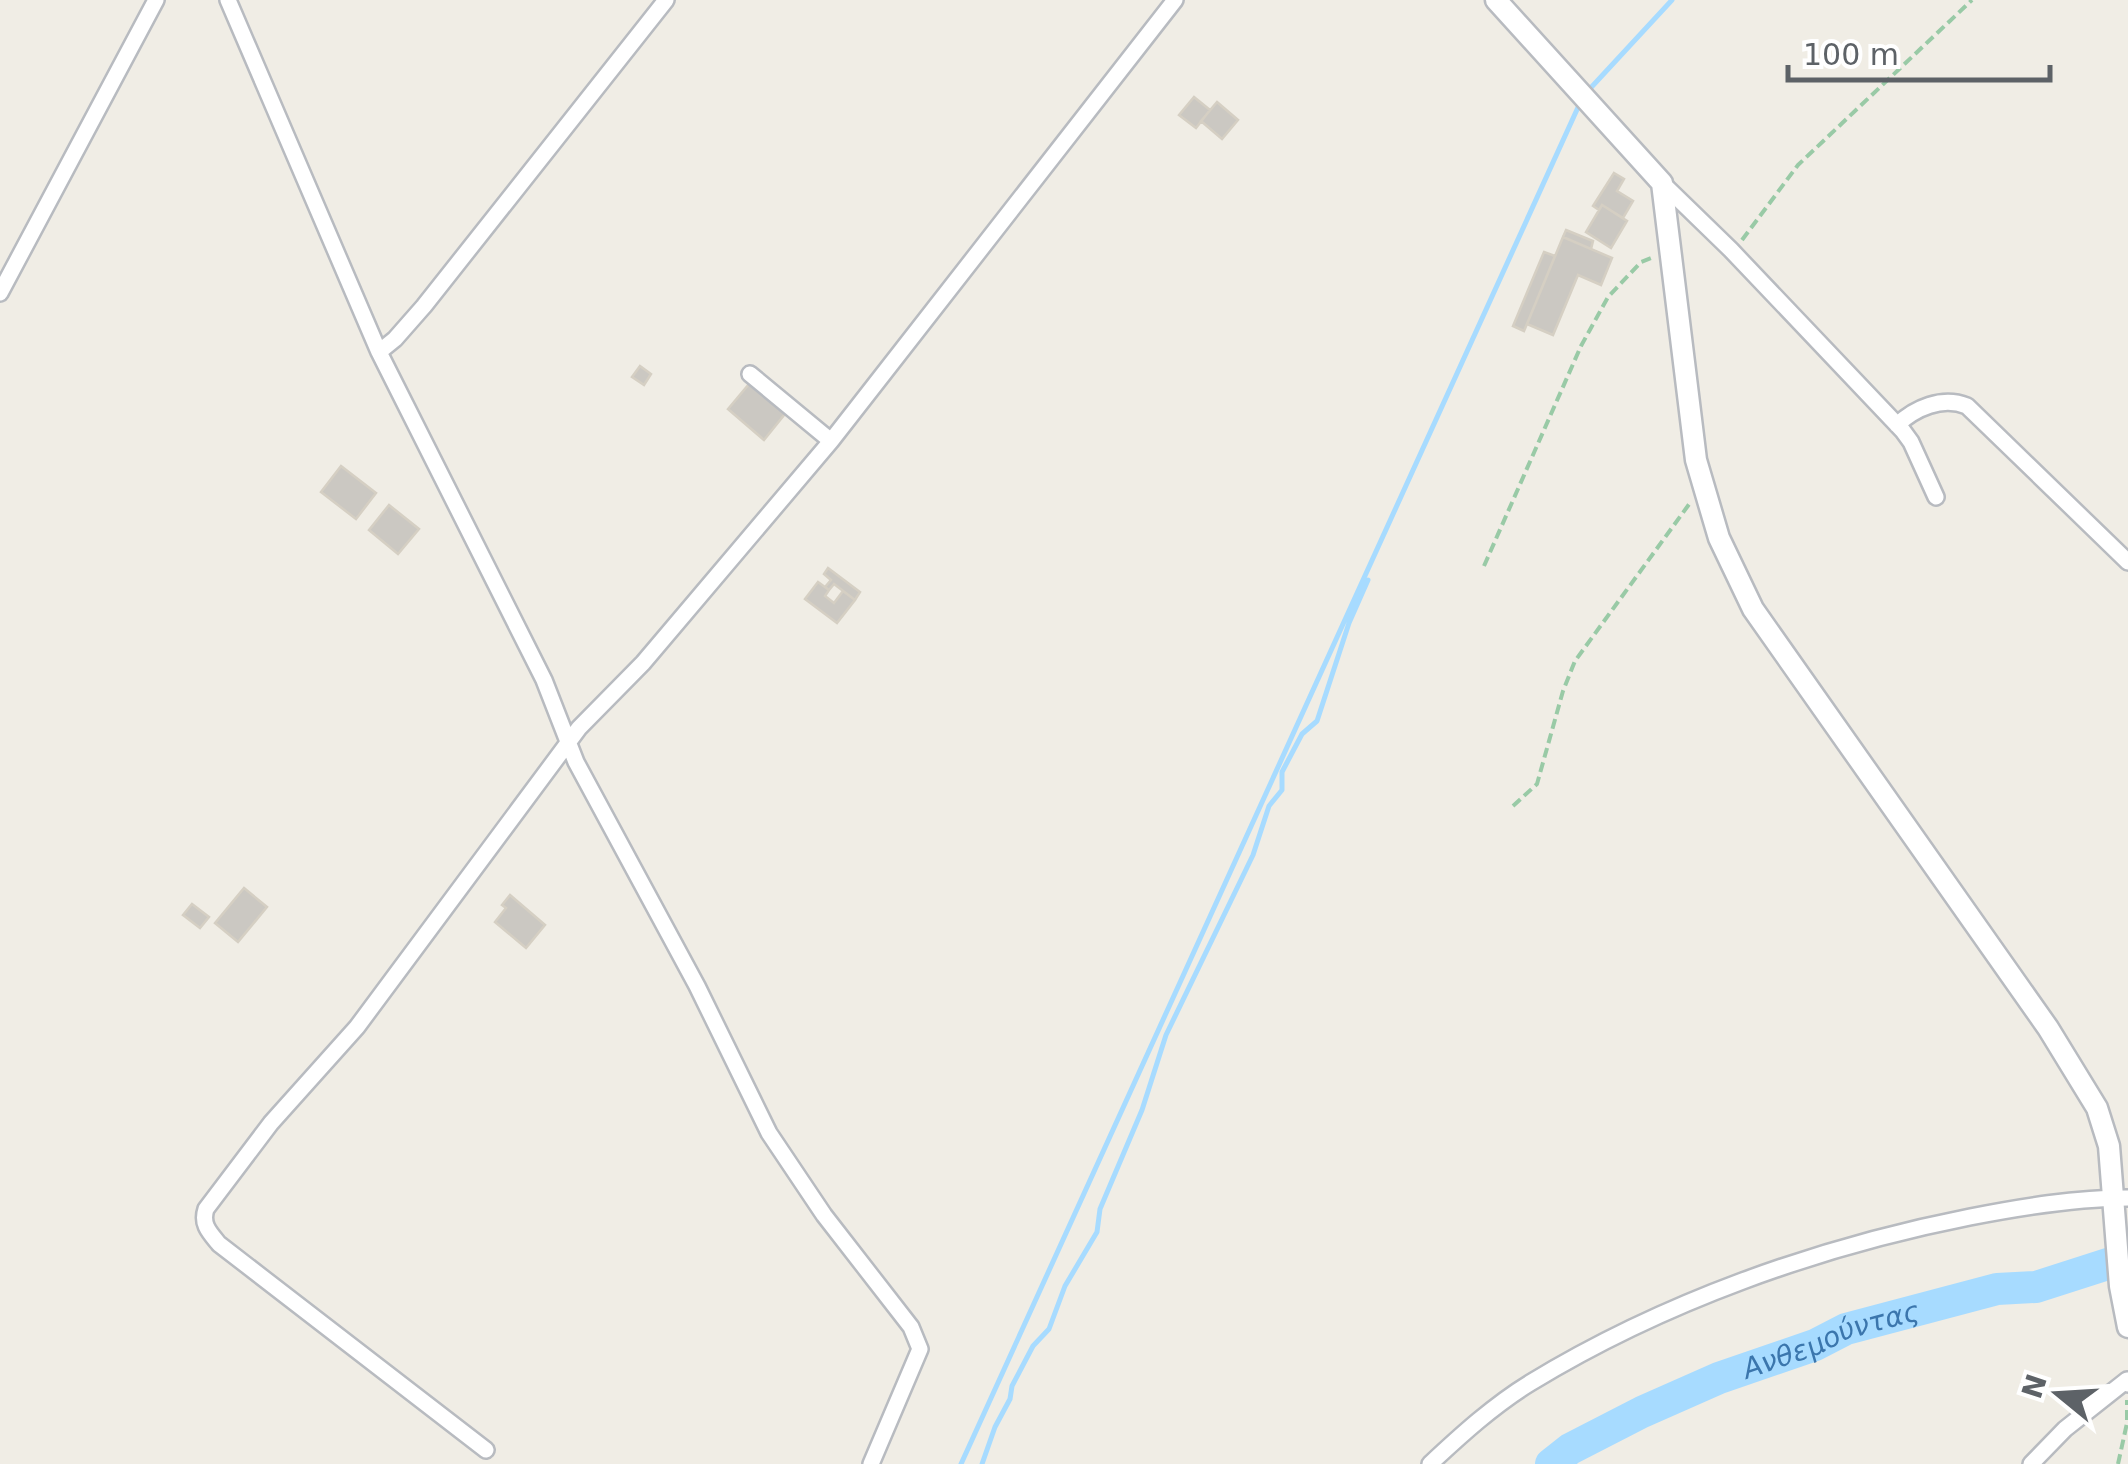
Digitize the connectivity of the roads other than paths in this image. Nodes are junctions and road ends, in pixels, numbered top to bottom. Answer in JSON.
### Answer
{"nodes":[{"id":1,"x":156,"y":0,"type":"edge"},
{"id":2,"x":228,"y":0,"type":"edge"},
{"id":3,"x":666,"y":0,"type":"edge"},
{"id":4,"x":1175,"y":0,"type":"edge"},
{"id":5,"x":1496,"y":0,"type":"edge"},
{"id":6,"x":1662,"y":183,"type":"junction"},
{"id":7,"x":0,"y":293,"type":"edge"},
{"id":8,"x":379,"y":352,"type":"junction"},
{"id":9,"x":750,"y":374,"type":"dead end"},
{"id":10,"x":1897,"y":425,"type":"junction"},
{"id":11,"x":831,"y":441,"type":"junction"},
{"id":12,"x":1936,"y":497,"type":"dead end"},
{"id":13,"x":2128,"y":562,"type":"edge"},
{"id":14,"x":570,"y":742,"type":"junction"},
{"id":15,"x":2120,"y":1202,"type":"edge"},
{"id":16,"x":2128,"y":1328,"type":"edge"},
{"id":17,"x":2127,"y":1382,"type":"edge"},
{"id":18,"x":486,"y":1450,"type":"dead end"},
{"id":19,"x":871,"y":1464,"type":"edge"},
{"id":20,"x":1430,"y":1464,"type":"edge"},
{"id":21,"x":2030,"y":1464,"type":"edge"}],
"edges":[{"from":1,"to":7,"type":"street"},
{"from":2,"to":8,"type":"street"},
{"from":3,"to":8,"type":"street"},
{"from":4,"to":11,"type":"street"},
{"from":5,"to":6,"type":"street"},
{"from":6,"to":10,"type":"street"},
{"from":6,"to":15,"type":"street"},
{"from":8,"to":14,"type":"street"},
{"from":9,"to":11,"type":"street"},
{"from":10,"to":12,"type":"street"},
{"from":10,"to":13,"type":"street"},
{"from":11,"to":14,"type":"street"},
{"from":14,"to":18,"type":"street"},
{"from":14,"to":19,"type":"street"},
{"from":15,"to":16,"type":"street"},
{"from":15,"to":20,"type":"street"},
{"from":17,"to":21,"type":"street"}]}
